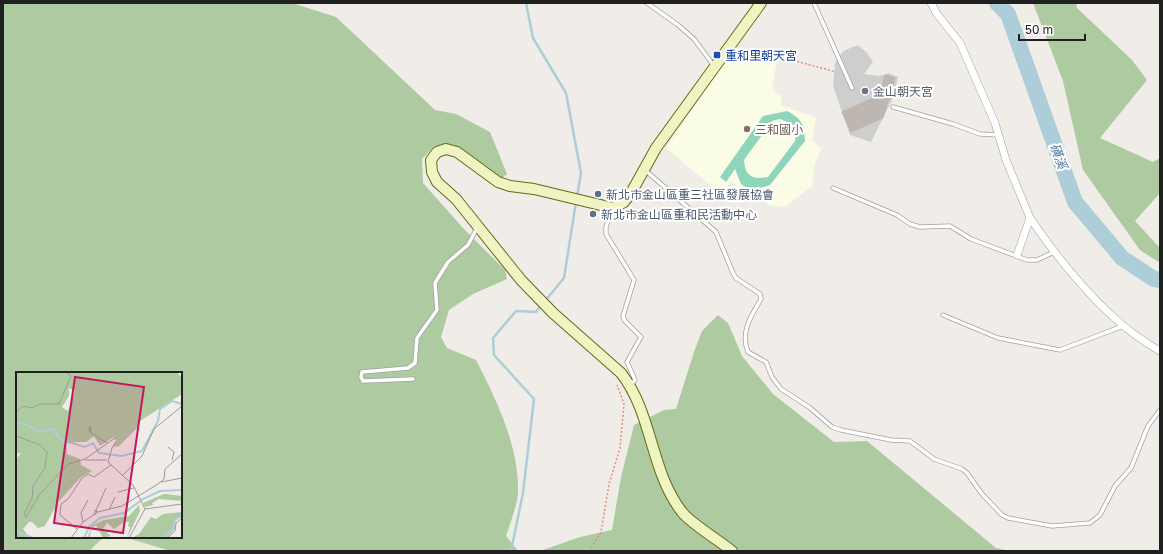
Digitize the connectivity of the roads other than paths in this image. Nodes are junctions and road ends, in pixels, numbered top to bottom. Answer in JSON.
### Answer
{"nodes":[{"id":1,"x":647,"y":3,"type":"edge"},
{"id":2,"x":761,"y":3,"type":"edge"},
{"id":3,"x":814,"y":3,"type":"edge"},
{"id":4,"x":931,"y":3,"type":"edge"},
{"id":5,"x":715,"y":67,"type":"junction"},
{"id":6,"x":852,"y":88,"type":"dead end"},
{"id":7,"x":893,"y":107,"type":"dead end"},
{"id":8,"x":999,"y":135,"type":"junction"},
{"id":9,"x":644,"y":169,"type":"junction"},
{"id":10,"x":833,"y":188,"type":"dead end"},
{"id":11,"x":613,"y":208,"type":"junction"},
{"id":12,"x":1030,"y":218,"type":"junction"},
{"id":13,"x":478,"y":226,"type":"junction"},
{"id":14,"x":1054,"y":252,"type":"junction"},
{"id":15,"x":1017,"y":255,"type":"junction"},
{"id":16,"x":943,"y":314,"type":"dead end"},
{"id":17,"x":1124,"y":326,"type":"junction"},
{"id":18,"x":1160,"y":351,"type":"edge"},
{"id":19,"x":413,"y":379,"type":"dead end"},
{"id":20,"x":631,"y":385,"type":"junction"},
{"id":21,"x":1160,"y":410,"type":"edge"},
{"id":22,"x":732,"y":551,"type":"edge"}],
"edges":[{"from":1,"to":5,"type":"lane"},
{"from":2,"to":5,"type":"street"},
{"from":3,"to":6,"type":"lane"},
{"from":4,"to":8,"type":"street"},
{"from":5,"to":9,"type":"street"},
{"from":7,"to":8,"type":"lane"},
{"from":8,"to":12,"type":"street"},
{"from":9,"to":11,"type":"street"},
{"from":9,"to":21,"type":"lane"},
{"from":10,"to":15,"type":"lane"},
{"from":11,"to":13,"type":"street"},
{"from":11,"to":20,"type":"lane"},
{"from":12,"to":14,"type":"street"},
{"from":12,"to":15,"type":"street"},
{"from":13,"to":19,"type":"lane"},
{"from":13,"to":20,"type":"street"},
{"from":14,"to":15,"type":"lane"},
{"from":14,"to":17,"type":"street"},
{"from":16,"to":17,"type":"lane"},
{"from":17,"to":18,"type":"street"},
{"from":20,"to":22,"type":"street"}]}
